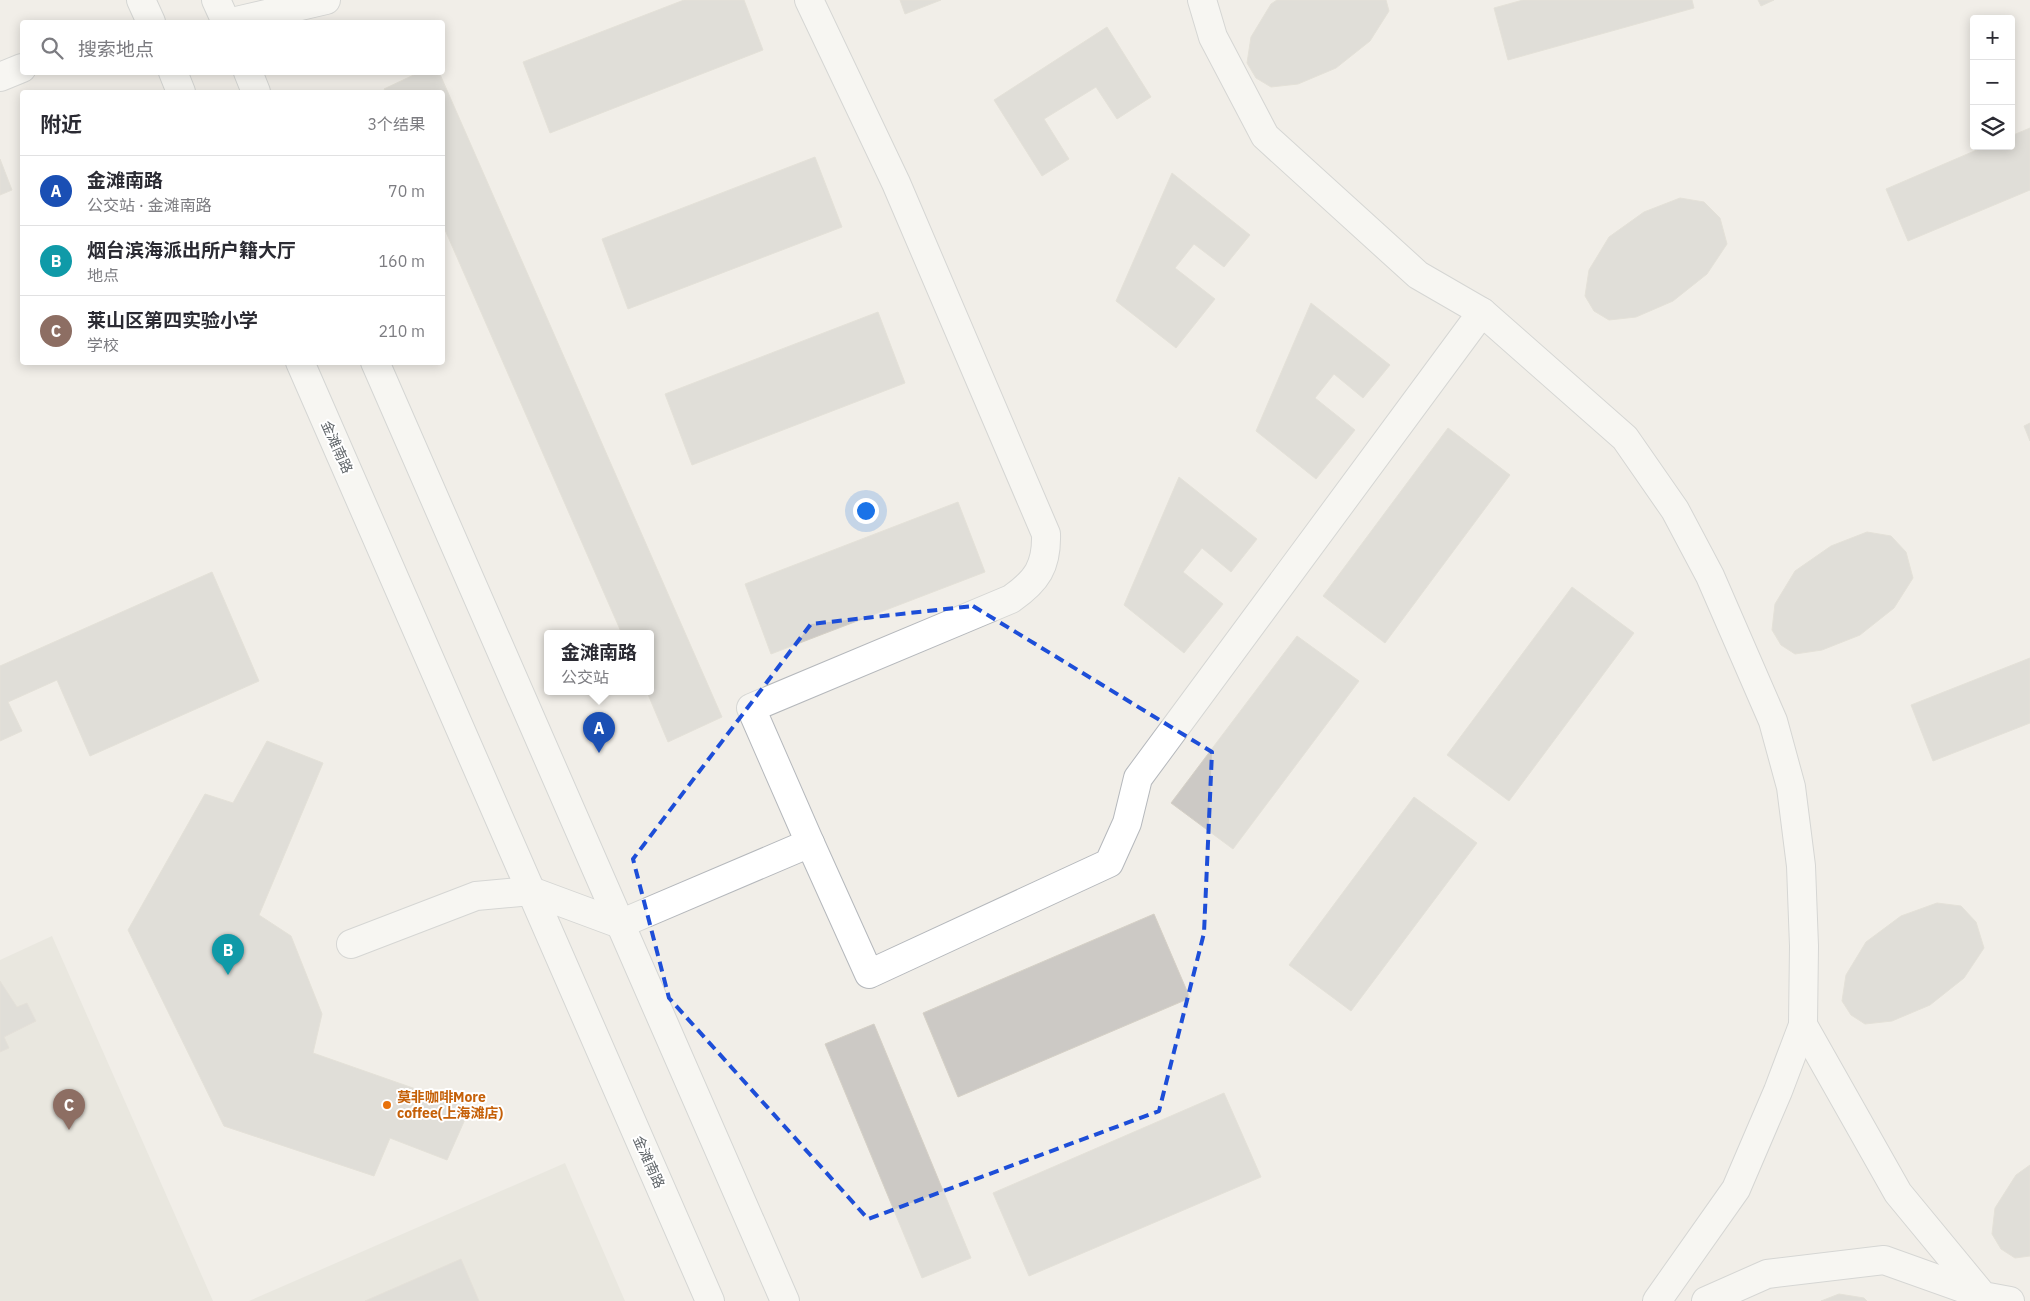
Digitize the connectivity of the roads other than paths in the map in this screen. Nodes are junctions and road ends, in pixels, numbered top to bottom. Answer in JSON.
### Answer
{"nodes":[{"id":1,"x":141,"y":0,"type":"edge"},
{"id":2,"x":216,"y":0,"type":"edge"},
{"id":3,"x":326,"y":0,"type":"edge"},
{"id":4,"x":809,"y":0,"type":"edge"},
{"id":5,"x":1202,"y":0,"type":"edge"},
{"id":6,"x":150,"y":20,"type":"edge"},
{"id":7,"x":225,"y":20,"type":"edge"},
{"id":8,"x":241,"y":20,"type":"edge"},
{"id":9,"x":20,"y":69,"type":"edge"},
{"id":10,"x":174,"y":75,"type":"edge"},
{"id":11,"x":249,"y":75,"type":"edge"},
{"id":12,"x":0,"y":77,"type":"edge"},
{"id":13,"x":180,"y":90,"type":"edge"},
{"id":14,"x":255,"y":90,"type":"edge"},
{"id":15,"x":1482,"y":312,"type":"junction"},
{"id":16,"x":301,"y":365,"type":"edge"},
{"id":17,"x":376,"y":365,"type":"edge"},
{"id":18,"x":810,"y":843,"type":"junction"},
{"id":19,"x":531,"y":891,"type":"junction"},
{"id":20,"x":620,"y":924,"type":"junction"},
{"id":21,"x":350,"y":944,"type":"dead end"},
{"id":22,"x":1803,"y":1024,"type":"junction"},
{"id":23,"x":1983,"y":1296,"type":"junction"},
{"id":24,"x":710,"y":1301,"type":"edge"},
{"id":25,"x":785,"y":1301,"type":"edge"},
{"id":26,"x":1657,"y":1301,"type":"edge"},
{"id":27,"x":1706,"y":1301,"type":"edge"},
{"id":28,"x":2010,"y":1301,"type":"edge"}],
"edges":[{"from":1,"to":6,"type":"street"},
{"from":2,"to":7,"type":"street"},
{"from":3,"to":8,"type":"street"},
{"from":4,"to":18,"type":"street"},
{"from":5,"to":15,"type":"street"},
{"from":9,"to":12,"type":"street"},
{"from":10,"to":13,"type":"street"},
{"from":11,"to":14,"type":"street"},
{"from":15,"to":18,"type":"street"},
{"from":15,"to":22,"type":"street"},
{"from":16,"to":19,"type":"street","name":"金滩南路"},
{"from":17,"to":20,"type":"street"},
{"from":18,"to":20,"type":"street"},
{"from":19,"to":20,"type":"street"},
{"from":19,"to":21,"type":"street"},
{"from":19,"to":24,"type":"street","name":"金滩南路"},
{"from":20,"to":25,"type":"street"},
{"from":22,"to":23,"type":"street"},
{"from":22,"to":26,"type":"street"},
{"from":23,"to":27,"type":"street"},
{"from":23,"to":28,"type":"street"}]}
